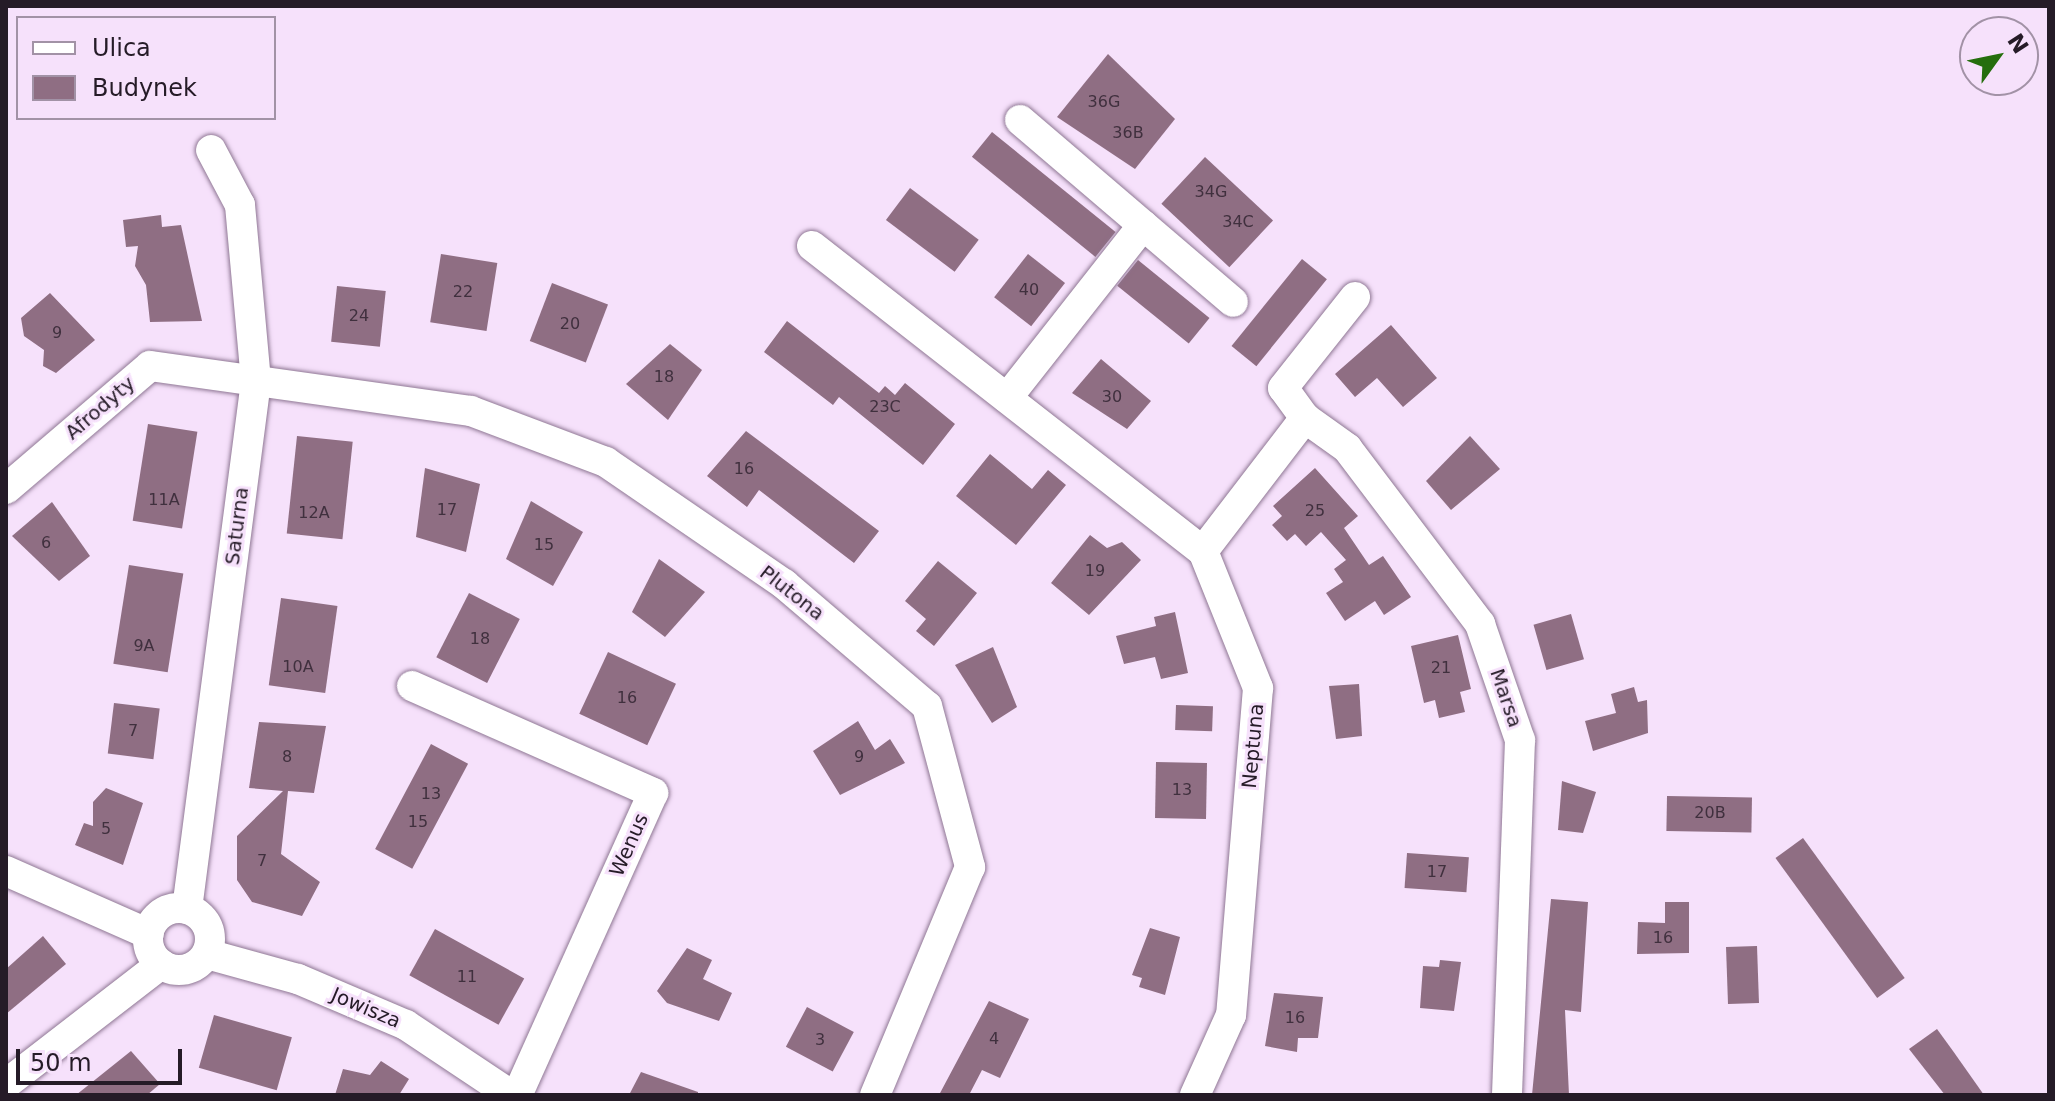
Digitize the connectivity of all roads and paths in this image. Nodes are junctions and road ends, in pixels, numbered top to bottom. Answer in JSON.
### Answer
{"nodes":[{"id":1,"x":1020,"y":120,"type":"dead end"},
{"id":2,"x":211,"y":150,"type":"dead end"},
{"id":3,"x":1143,"y":225,"type":"junction"},
{"id":4,"x":812,"y":246,"type":"dead end"},
{"id":5,"x":1355,"y":297,"type":"dead end"},
{"id":6,"x":1233,"y":302,"type":"dead end"},
{"id":7,"x":256,"y":381,"type":"junction"},
{"id":8,"x":1007,"y":398,"type":"junction"},
{"id":9,"x":1305,"y":418,"type":"junction"},
{"id":10,"x":6,"y":489,"type":"edge"},
{"id":11,"x":1203,"y":551,"type":"junction"},
{"id":12,"x":412,"y":686,"type":"dead end"},
{"id":13,"x":6,"y":871,"type":"edge"},
{"id":14,"x":187,"y":909,"type":"junction"},
{"id":15,"x":149,"y":934,"type":"junction"},
{"id":16,"x":207,"y":954,"type":"junction"},
{"id":17,"x":161,"y":964,"type":"junction"},
{"id":18,"x":6,"y":1084,"type":"edge"},
{"id":19,"x":511,"y":1095,"type":"edge"},
{"id":20,"x":517,"y":1095,"type":"edge"},
{"id":21,"x":875,"y":1095,"type":"edge"},
{"id":22,"x":1195,"y":1095,"type":"edge"},
{"id":23,"x":1507,"y":1095,"type":"edge"}],
"edges":[{"from":1,"to":3,"type":"street"},
{"from":2,"to":7,"type":"street","name":"Saturna"},
{"from":3,"to":6,"type":"street"},
{"from":3,"to":8,"type":"street"},
{"from":4,"to":8,"type":"street"},
{"from":5,"to":9,"type":"street","name":"Marsa"},
{"from":7,"to":10,"type":"street","name":"Afrodyty"},
{"from":7,"to":14,"type":"street","name":"Saturna"},
{"from":7,"to":21,"type":"street","name":"Plutona"},
{"from":8,"to":11,"type":"street"},
{"from":9,"to":11,"type":"street"},
{"from":9,"to":23,"type":"street","name":"Marsa"},
{"from":11,"to":22,"type":"street","name":"Neptuna"},
{"from":12,"to":20,"type":"street","name":"Wenus"},
{"from":13,"to":15,"type":"street"},
{"from":14,"to":15,"type":"street"},
{"from":14,"to":16,"type":"street"},
{"from":15,"to":17,"type":"street"},
{"from":16,"to":17,"type":"street"},
{"from":16,"to":19,"type":"street","name":"Jowisza"},
{"from":17,"to":18,"type":"street"}]}
